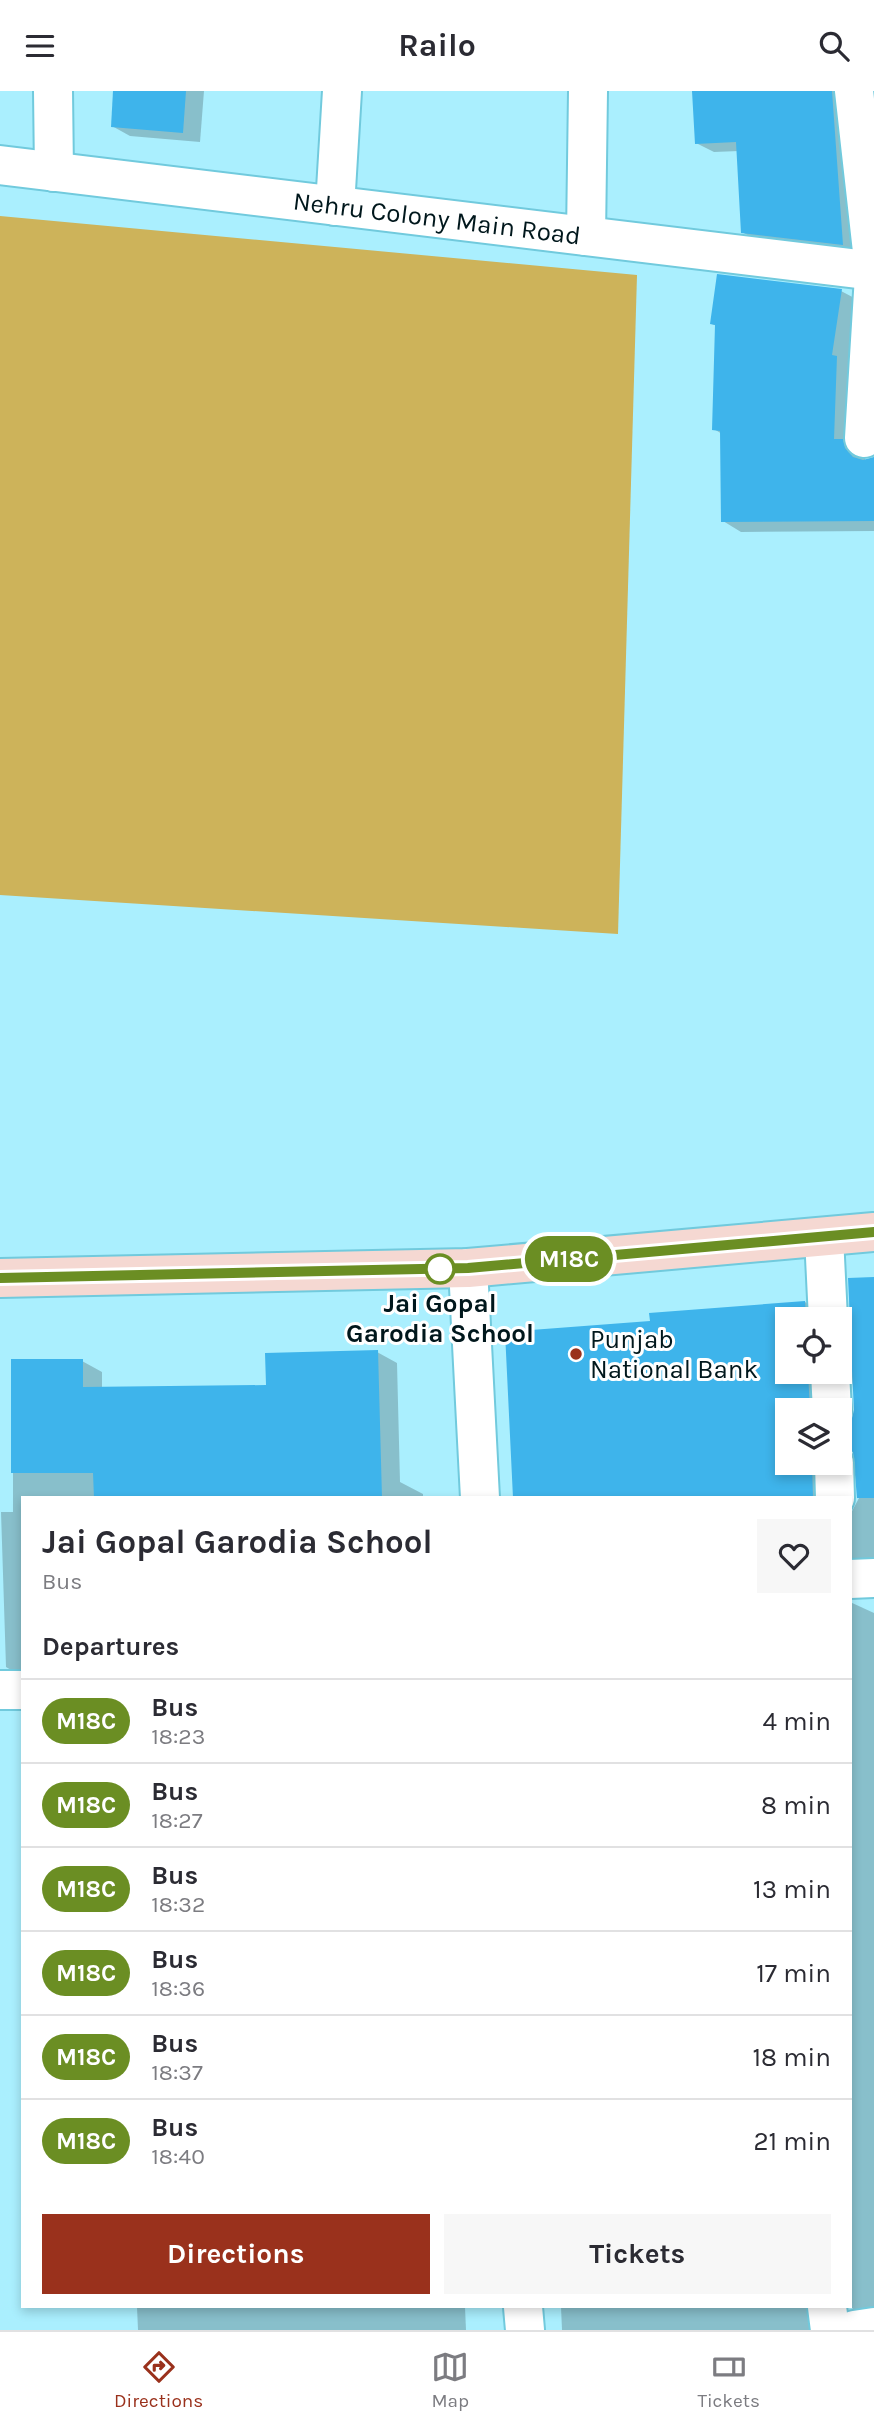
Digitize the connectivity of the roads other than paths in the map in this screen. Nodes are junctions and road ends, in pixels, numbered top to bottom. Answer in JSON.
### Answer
{"nodes":[{"id":1,"x":53,"y":91,"type":"edge"},
{"id":2,"x":342,"y":91,"type":"edge"},
{"id":3,"x":588,"y":91,"type":"edge"},
{"id":4,"x":854,"y":91,"type":"edge"},
{"id":5,"x":0,"y":165,"type":"edge"},
{"id":6,"x":54,"y":171,"type":"junction"},
{"id":7,"x":335,"y":206,"type":"junction"},
{"id":8,"x":586,"y":236,"type":"junction"},
{"id":9,"x":874,"y":272,"type":"edge"},
{"id":10,"x":864,"y":438,"type":"dead end"},
{"id":11,"x":874,"y":1232,"type":"edge"},
{"id":12,"x":824,"y":1237,"type":"junction"},
{"id":13,"x":468,"y":1268,"type":"junction"},
{"id":14,"x":0,"y":1278,"type":"edge"},
{"id":15,"x":827,"y":1307,"type":"edge"},
{"id":16,"x":834,"y":1475,"type":"edge"},
{"id":17,"x":480,"y":1496,"type":"edge"},
{"id":18,"x":835,"y":1496,"type":"edge"},
{"id":19,"x":874,"y":1578,"type":"edge"},
{"id":20,"x":852,"y":1579,"type":"edge"},
{"id":21,"x":0,"y":1690,"type":"edge"},
{"id":22,"x":21,"y":1690,"type":"edge"},
{"id":23,"x":523,"y":2308,"type":"edge"},
{"id":24,"x":827,"y":2308,"type":"edge"},
{"id":25,"x":874,"y":2326,"type":"edge"},
{"id":26,"x":524,"y":2330,"type":"edge"},
{"id":27,"x":830,"y":2330,"type":"edge"},
{"id":28,"x":854,"y":2330,"type":"edge"}],
"edges":[{"from":1,"to":6,"type":"street"},
{"from":2,"to":7,"type":"street"},
{"from":3,"to":8,"type":"street"},
{"from":4,"to":9,"type":"street"},
{"from":5,"to":6,"type":"street","name":"Nehru Colony Main Road"},
{"from":6,"to":7,"type":"street","name":"Nehru Colony Main Road"},
{"from":7,"to":8,"type":"street","name":"Nehru Colony Main Road"},
{"from":8,"to":9,"type":"street","name":"Nehru Colony Main Road"},
{"from":9,"to":10,"type":"street"},
{"from":11,"to":12,"type":"street"},
{"from":12,"to":13,"type":"street"},
{"from":12,"to":15,"type":"street"},
{"from":13,"to":14,"type":"street"},
{"from":13,"to":17,"type":"street"},
{"from":16,"to":18,"type":"street"},
{"from":19,"to":20,"type":"street"},
{"from":21,"to":22,"type":"street"},
{"from":23,"to":26,"type":"street"},
{"from":24,"to":27,"type":"street"},
{"from":25,"to":28,"type":"street"}]}
